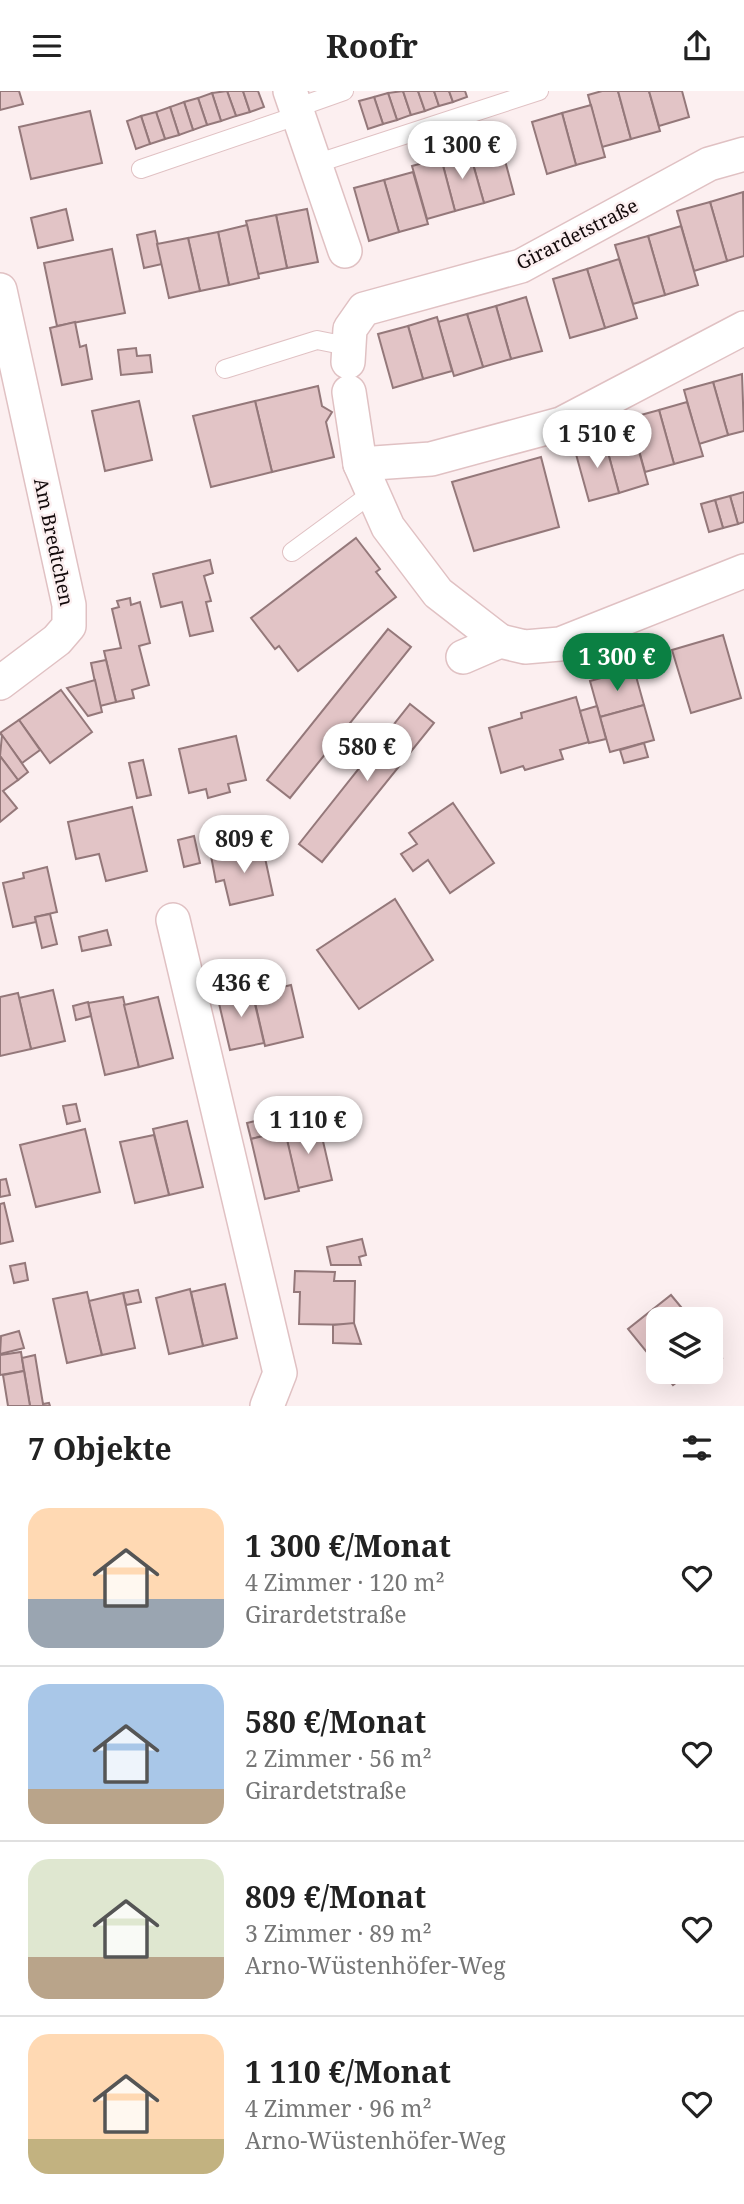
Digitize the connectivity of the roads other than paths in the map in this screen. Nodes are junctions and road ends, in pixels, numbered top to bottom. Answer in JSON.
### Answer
{"nodes":[{"id":1,"x":344,"y":91,"type":"edge"},
{"id":2,"x":539,"y":91,"type":"edge"},
{"id":3,"x":295,"y":104,"type":"edge"},
{"id":4,"x":744,"y":153,"type":"edge"},
{"id":5,"x":315,"y":164,"type":"junction"},
{"id":6,"x":141,"y":169,"type":"dead end"},
{"id":7,"x":345,"y":251,"type":"dead end"},
{"id":8,"x":0,"y":291,"type":"edge"},
{"id":9,"x":744,"y":328,"type":"edge"},
{"id":10,"x":348,"y":366,"type":"junction"},
{"id":11,"x":225,"y":369,"type":"dead end"},
{"id":12,"x":9,"y":374,"type":"edge"},
{"id":13,"x":366,"y":479,"type":"junction"},
{"id":14,"x":292,"y":552,"type":"dead end"},
{"id":15,"x":744,"y":571,"type":"edge"},
{"id":16,"x":500,"y":641,"type":"junction"},
{"id":17,"x":463,"y":657,"type":"dead end"},
{"id":18,"x":0,"y":683,"type":"edge"},
{"id":19,"x":173,"y":921,"type":"dead end"},
{"id":20,"x":267,"y":1406,"type":"edge"}],
"edges":[{"from":1,"to":3,"type":"lane"},
{"from":2,"to":5,"type":"lane"},
{"from":3,"to":5,"type":"street"},
{"from":3,"to":6,"type":"lane"},
{"from":4,"to":10,"type":"street","name":"Girardetstraße"},
{"from":5,"to":7,"type":"street"},
{"from":8,"to":12,"type":"street","name":"Am Bredtchen"},
{"from":9,"to":13,"type":"street"},
{"from":10,"to":11,"type":"lane"},
{"from":10,"to":13,"type":"street"},
{"from":12,"to":18,"type":"street","name":"Am Bredtchen"},
{"from":13,"to":14,"type":"lane"},
{"from":13,"to":16,"type":"street"},
{"from":15,"to":16,"type":"street"},
{"from":16,"to":17,"type":"street"},
{"from":19,"to":20,"type":"street"}]}
